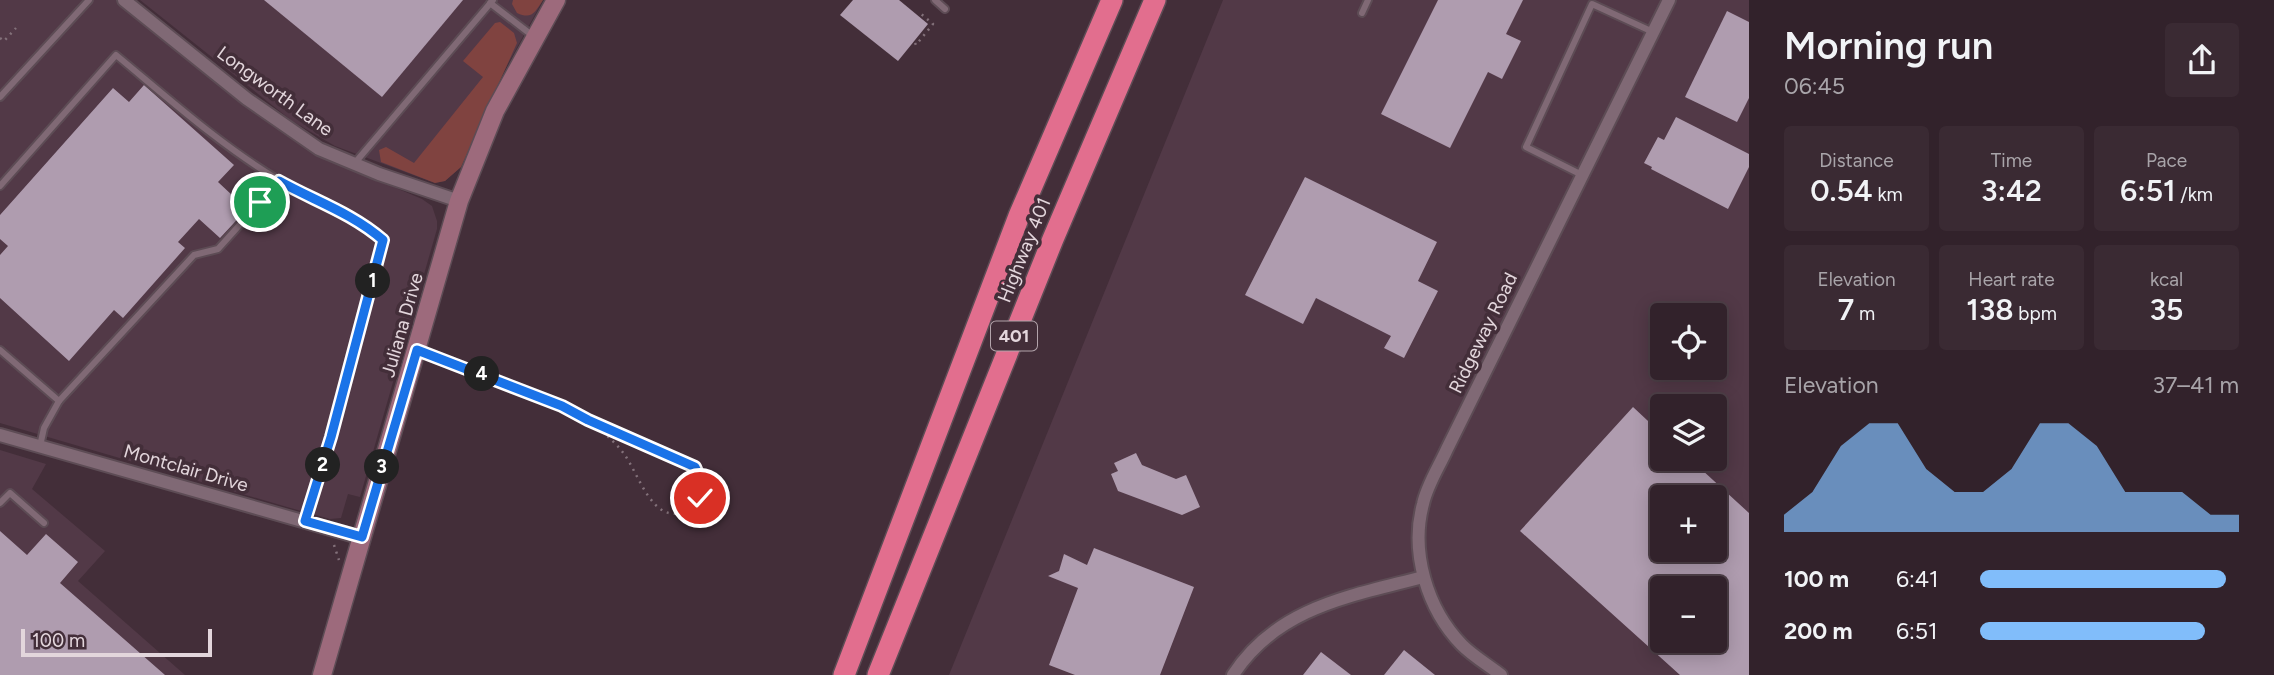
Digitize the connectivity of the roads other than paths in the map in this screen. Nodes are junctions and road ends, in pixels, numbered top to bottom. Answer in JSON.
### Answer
{"nodes":[{"id":1,"x":89,"y":0,"type":"edge"},
{"id":2,"x":124,"y":0,"type":"edge"},
{"id":3,"x":556,"y":0,"type":"edge"},
{"id":4,"x":934,"y":0,"type":"edge"},
{"id":5,"x":1112,"y":0,"type":"edge"},
{"id":6,"x":1155,"y":0,"type":"edge"},
{"id":7,"x":1368,"y":0,"type":"edge"},
{"id":8,"x":1669,"y":0,"type":"edge"},
{"id":9,"x":491,"y":2,"type":"edge"},
{"id":10,"x":1588,"y":2,"type":"edge"},
{"id":11,"x":945,"y":9,"type":"dead end"},
{"id":12,"x":1362,"y":13,"type":"dead end"},
{"id":13,"x":1653,"y":32,"type":"junction"},
{"id":14,"x":534,"y":37,"type":"junction"},
{"id":15,"x":0,"y":97,"type":"edge"},
{"id":16,"x":354,"y":164,"type":"junction"},
{"id":17,"x":1582,"y":175,"type":"junction"},
{"id":18,"x":279,"y":181,"type":"junction"},
{"id":19,"x":0,"y":186,"type":"edge"},
{"id":20,"x":459,"y":201,"type":"junction"},
{"id":21,"x":0,"y":350,"type":"edge"},
{"id":22,"x":59,"y":401,"type":"junction"},
{"id":23,"x":0,"y":435,"type":"edge"},
{"id":24,"x":40,"y":446,"type":"junction"},
{"id":25,"x":0,"y":503,"type":"edge"},
{"id":26,"x":305,"y":521,"type":"junction"},
{"id":27,"x":44,"y":523,"type":"dead end"},
{"id":28,"x":362,"y":537,"type":"junction"},
{"id":29,"x":1423,"y":577,"type":"junction"},
{"id":30,"x":322,"y":675,"type":"edge"},
{"id":31,"x":844,"y":675,"type":"edge"},
{"id":32,"x":878,"y":675,"type":"edge"},
{"id":33,"x":1233,"y":675,"type":"edge"},
{"id":34,"x":1500,"y":675,"type":"edge"}],
"edges":[{"from":1,"to":15,"type":"lane"},
{"from":2,"to":16,"type":"street","name":"Longworth Lane"},
{"from":3,"to":14,"type":"street","name":"Juliana Drive"},
{"from":4,"to":11,"type":"lane"},
{"from":5,"to":31,"type":"highway","name":"Highway 401","number":"401"},
{"from":6,"to":32,"type":"highway","name":"Highway 401","number":"401"},
{"from":7,"to":12,"type":"lane"},
{"from":8,"to":13,"type":"street","name":"Ridgeway Road"},
{"from":9,"to":14,"type":"lane"},
{"from":9,"to":16,"type":"lane"},
{"from":10,"to":13,"type":"lane"},
{"from":10,"to":17,"type":"lane"},
{"from":13,"to":17,"type":"street","name":"Ridgeway Road"},
{"from":14,"to":20,"type":"street","name":"Juliana Drive"},
{"from":16,"to":20,"type":"street","name":"Longworth Lane"},
{"from":17,"to":29,"type":"street","name":"Ridgeway Road"},
{"from":18,"to":19,"type":"lane"},
{"from":18,"to":22,"type":"lane"},
{"from":18,"to":26,"type":"lane"},
{"from":20,"to":28,"type":"street","name":"Juliana Drive"},
{"from":21,"to":22,"type":"lane"},
{"from":22,"to":24,"type":"lane"},
{"from":23,"to":24,"type":"street","name":"Montclair Drive"},
{"from":24,"to":26,"type":"street","name":"Montclair Drive"},
{"from":25,"to":27,"type":"lane"},
{"from":26,"to":28,"type":"street","name":"Montclair Drive"},
{"from":28,"to":30,"type":"street","name":"Juliana Drive"},
{"from":29,"to":33,"type":"street"},
{"from":29,"to":34,"type":"street","name":"Ridgeway Road"}]}
